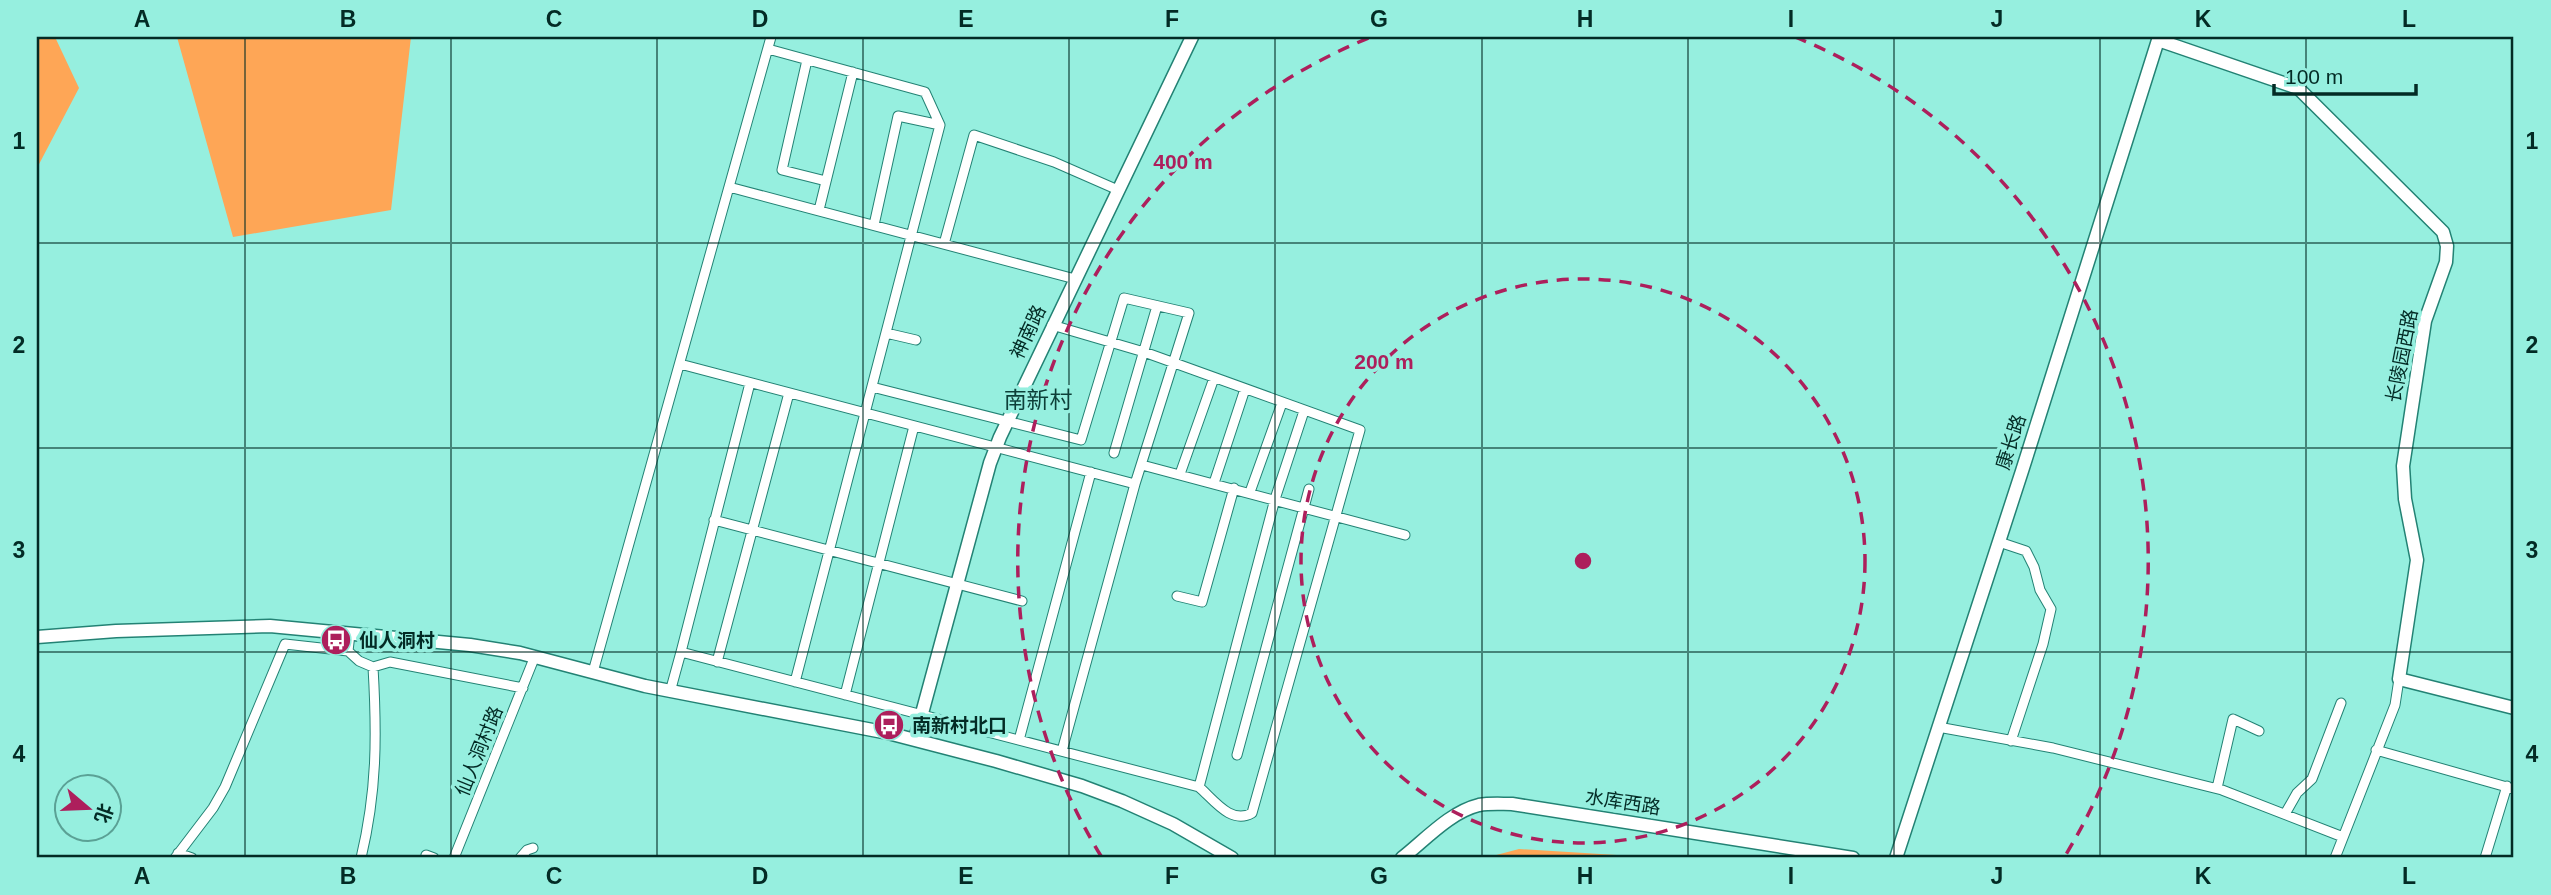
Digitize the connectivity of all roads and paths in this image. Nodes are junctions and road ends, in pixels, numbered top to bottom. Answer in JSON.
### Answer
{"nodes":[{"id":1,"x":771,"y":37,"type":"edge"},
{"id":2,"x":1192,"y":37,"type":"edge"},
{"id":3,"x":2158,"y":38,"type":"edge"},
{"id":4,"x":768,"y":49,"type":"junction"},
{"id":5,"x":807,"y":60,"type":"junction"},
{"id":6,"x":853,"y":72,"type":"junction"},
{"id":7,"x":940,"y":125,"type":"junction"},
{"id":8,"x":826,"y":181,"type":"junction"},
{"id":9,"x":729,"y":187,"type":"junction"},
{"id":10,"x":1118,"y":190,"type":"junction"},
{"id":11,"x":819,"y":211,"type":"junction"},
{"id":12,"x":874,"y":225,"type":"junction"},
{"id":13,"x":911,"y":235,"type":"junction"},
{"id":14,"x":944,"y":244,"type":"junction"},
{"id":15,"x":1075,"y":279,"type":"junction"},
{"id":16,"x":1157,"y":306,"type":"junction"},
{"id":17,"x":1052,"y":325,"type":"junction"},
{"id":18,"x":886,"y":333,"type":"junction"},
{"id":19,"x":916,"y":340,"type":"dead end"},
{"id":20,"x":1111,"y":341,"type":"junction"},
{"id":21,"x":1144,"y":352,"type":"junction"},
{"id":22,"x":1174,"y":363,"type":"junction"},
{"id":23,"x":680,"y":365,"type":"junction"},
{"id":24,"x":1214,"y":378,"type":"junction"},
{"id":25,"x":750,"y":383,"type":"junction"},
{"id":26,"x":872,"y":387,"type":"junction"},
{"id":27,"x":1245,"y":389,"type":"junction"},
{"id":28,"x":789,"y":393,"type":"junction"},
{"id":29,"x":1282,"y":403,"type":"junction"},
{"id":30,"x":1304,"y":411,"type":"junction"},
{"id":31,"x":865,"y":413,"type":"junction"},
{"id":32,"x":1007,"y":422,"type":"junction"},
{"id":33,"x":914,"y":426,"type":"junction"},
{"id":34,"x":996,"y":447,"type":"junction"},
{"id":35,"x":1114,"y":453,"type":"dead end"},
{"id":36,"x":1142,"y":464,"type":"junction"},
{"id":37,"x":1091,"y":472,"type":"junction"},
{"id":38,"x":1180,"y":474,"type":"junction"},
{"id":39,"x":1214,"y":483,"type":"junction"},
{"id":40,"x":1135,"y":484,"type":"junction"},
{"id":41,"x":1234,"y":488,"type":"junction"},
{"id":42,"x":1309,"y":489,"type":"dead end"},
{"id":43,"x":1250,"y":492,"type":"junction"},
{"id":44,"x":1275,"y":499,"type":"junction"},
{"id":45,"x":1304,"y":507,"type":"junction"},
{"id":46,"x":1335,"y":516,"type":"junction"},
{"id":47,"x":714,"y":520,"type":"junction"},
{"id":48,"x":752,"y":530,"type":"junction"},
{"id":49,"x":1405,"y":535,"type":"dead end"},
{"id":50,"x":1999,"y":542,"type":"junction"},
{"id":51,"x":829,"y":550,"type":"junction"},
{"id":52,"x":879,"y":563,"type":"junction"},
{"id":53,"x":958,"y":584,"type":"junction"},
{"id":54,"x":1177,"y":596,"type":"dead end"},
{"id":55,"x":1022,"y":601,"type":"dead end"},
{"id":56,"x":350,"y":634,"type":"junction"},
{"id":57,"x":37,"y":637,"type":"edge"},
{"id":58,"x":348,"y":651,"type":"junction"},
{"id":59,"x":681,"y":652,"type":"junction"},
{"id":60,"x":535,"y":656,"type":"junction"},
{"id":61,"x":717,"y":662,"type":"junction"},
{"id":62,"x":373,"y":667,"type":"junction"},
{"id":63,"x":593,"y":672,"type":"junction"},
{"id":64,"x":2399,"y":679,"type":"junction"},
{"id":65,"x":795,"y":682,"type":"junction"},
{"id":66,"x":523,"y":688,"type":"junction"},
{"id":67,"x":670,"y":692,"type":"junction"},
{"id":68,"x":845,"y":695,"type":"junction"},
{"id":69,"x":2341,"y":703,"type":"dead end"},
{"id":70,"x":2514,"y":708,"type":"edge"},
{"id":71,"x":923,"y":715,"type":"junction"},
{"id":72,"x":1938,"y":727,"type":"junction"},
{"id":73,"x":2259,"y":731,"type":"dead end"},
{"id":74,"x":915,"y":739,"type":"junction"},
{"id":75,"x":1019,"y":740,"type":"junction"},
{"id":76,"x":2011,"y":741,"type":"junction"},
{"id":77,"x":2376,"y":750,"type":"junction"},
{"id":78,"x":1062,"y":751,"type":"junction"},
{"id":79,"x":1237,"y":755,"type":"dead end"},
{"id":80,"x":1199,"y":787,"type":"junction"},
{"id":81,"x":2510,"y":787,"type":"edge"},
{"id":82,"x":2217,"y":788,"type":"junction"},
{"id":83,"x":2285,"y":814,"type":"junction"},
{"id":84,"x":2343,"y":836,"type":"junction"},
{"id":85,"x":533,"y":848,"type":"dead end"},
{"id":86,"x":177,"y":855,"type":"edge"},
{"id":87,"x":365,"y":857,"type":"edge"},
{"id":88,"x":458,"y":857,"type":"edge"},
{"id":89,"x":192,"y":858,"type":"edge"},
{"id":90,"x":520,"y":858,"type":"edge"},
{"id":91,"x":1232,"y":858,"type":"edge"},
{"id":92,"x":1402,"y":858,"type":"edge"},
{"id":93,"x":1853,"y":858,"type":"edge"},
{"id":94,"x":1896,"y":858,"type":"edge"},
{"id":95,"x":2334,"y":858,"type":"edge"},
{"id":96,"x":2485,"y":858,"type":"edge"}],
"edges":[{"from":1,"to":4,"type":"street"},
{"from":2,"to":10,"type":"street","name":"神南路"},
{"from":3,"to":50,"type":"street","name":"康长路"},
{"from":3,"to":64,"type":"street","name":"长陵园西路"},
{"from":4,"to":5,"type":"street"},
{"from":4,"to":9,"type":"street"},
{"from":5,"to":6,"type":"street"},
{"from":5,"to":8,"type":"street"},
{"from":6,"to":7,"type":"street"},
{"from":6,"to":8,"type":"street"},
{"from":7,"to":12,"type":"street"},
{"from":7,"to":13,"type":"street"},
{"from":8,"to":11,"type":"street"},
{"from":9,"to":11,"type":"street"},
{"from":9,"to":23,"type":"street"},
{"from":10,"to":14,"type":"street"},
{"from":10,"to":15,"type":"street","name":"神南路"},
{"from":11,"to":12,"type":"street"},
{"from":12,"to":13,"type":"street"},
{"from":13,"to":14,"type":"street"},
{"from":13,"to":18,"type":"street"},
{"from":14,"to":15,"type":"street"},
{"from":15,"to":17,"type":"street","name":"神南路"},
{"from":16,"to":20,"type":"street"},
{"from":16,"to":21,"type":"street"},
{"from":16,"to":22,"type":"street"},
{"from":17,"to":20,"type":"street"},
{"from":17,"to":32,"type":"street","name":"神南路"},
{"from":18,"to":19,"type":"street"},
{"from":18,"to":26,"type":"street"},
{"from":20,"to":21,"type":"street"},
{"from":20,"to":32,"type":"street"},
{"from":21,"to":22,"type":"street"},
{"from":21,"to":35,"type":"street"},
{"from":22,"to":24,"type":"street"},
{"from":22,"to":36,"type":"street"},
{"from":23,"to":25,"type":"street"},
{"from":23,"to":63,"type":"street"},
{"from":24,"to":27,"type":"street"},
{"from":24,"to":38,"type":"street"},
{"from":25,"to":28,"type":"street"},
{"from":25,"to":47,"type":"street"},
{"from":26,"to":31,"type":"street"},
{"from":26,"to":32,"type":"street"},
{"from":27,"to":29,"type":"street"},
{"from":27,"to":39,"type":"street"},
{"from":28,"to":31,"type":"street"},
{"from":28,"to":48,"type":"street"},
{"from":29,"to":30,"type":"street"},
{"from":29,"to":43,"type":"street"},
{"from":30,"to":44,"type":"street"},
{"from":30,"to":46,"type":"street"},
{"from":31,"to":33,"type":"street"},
{"from":31,"to":51,"type":"street"},
{"from":32,"to":34,"type":"street","name":"神南路"},
{"from":33,"to":34,"type":"street"},
{"from":33,"to":52,"type":"street"},
{"from":34,"to":37,"type":"street"},
{"from":34,"to":53,"type":"street","name":"神南路"},
{"from":36,"to":38,"type":"street"},
{"from":36,"to":40,"type":"street"},
{"from":37,"to":40,"type":"street"},
{"from":37,"to":75,"type":"street"},
{"from":38,"to":39,"type":"street"},
{"from":39,"to":41,"type":"street"},
{"from":40,"to":78,"type":"street"},
{"from":41,"to":43,"type":"street"},
{"from":41,"to":54,"type":"street"},
{"from":42,"to":45,"type":"street"},
{"from":43,"to":44,"type":"street"},
{"from":44,"to":45,"type":"street"},
{"from":44,"to":80,"type":"street"},
{"from":45,"to":46,"type":"street"},
{"from":45,"to":79,"type":"street"},
{"from":46,"to":49,"type":"street"},
{"from":46,"to":80,"type":"street"},
{"from":47,"to":48,"type":"street"},
{"from":47,"to":59,"type":"street"},
{"from":48,"to":51,"type":"street"},
{"from":48,"to":61,"type":"street"},
{"from":50,"to":72,"type":"street","name":"康长路"},
{"from":50,"to":76,"type":"street"},
{"from":51,"to":52,"type":"street"},
{"from":51,"to":65,"type":"street"},
{"from":52,"to":53,"type":"street"},
{"from":52,"to":68,"type":"street"},
{"from":53,"to":55,"type":"street"},
{"from":53,"to":71,"type":"street","name":"神南路"},
{"from":56,"to":57,"type":"street"},
{"from":56,"to":58,"type":"street"},
{"from":56,"to":60,"type":"street"},
{"from":58,"to":62,"type":"street"},
{"from":58,"to":86,"type":"street"},
{"from":59,"to":61,"type":"street"},
{"from":59,"to":67,"type":"street"},
{"from":60,"to":63,"type":"street"},
{"from":60,"to":66,"type":"street","name":"仙人洞村路"},
{"from":61,"to":65,"type":"street"},
{"from":62,"to":66,"type":"street"},
{"from":62,"to":87,"type":"street"},
{"from":63,"to":67,"type":"street"},
{"from":64,"to":70,"type":"street"},
{"from":64,"to":77,"type":"street"},
{"from":65,"to":68,"type":"street"},
{"from":66,"to":88,"type":"street","name":"仙人洞村路"},
{"from":67,"to":74,"type":"street"},
{"from":68,"to":71,"type":"street"},
{"from":69,"to":83,"type":"street"},
{"from":71,"to":74,"type":"street","name":"神南路"},
{"from":71,"to":75,"type":"street"},
{"from":72,"to":76,"type":"street"},
{"from":72,"to":94,"type":"street","name":"康长路"},
{"from":73,"to":82,"type":"street"},
{"from":74,"to":91,"type":"street"},
{"from":75,"to":78,"type":"street"},
{"from":76,"to":82,"type":"street"},
{"from":77,"to":81,"type":"street"},
{"from":77,"to":84,"type":"street"},
{"from":78,"to":80,"type":"street"},
{"from":81,"to":96,"type":"street"},
{"from":82,"to":83,"type":"street"},
{"from":83,"to":84,"type":"street"},
{"from":84,"to":95,"type":"street"},
{"from":85,"to":90,"type":"street"},
{"from":86,"to":89,"type":"street"},
{"from":92,"to":93,"type":"street","name":"水库西路"}]}
